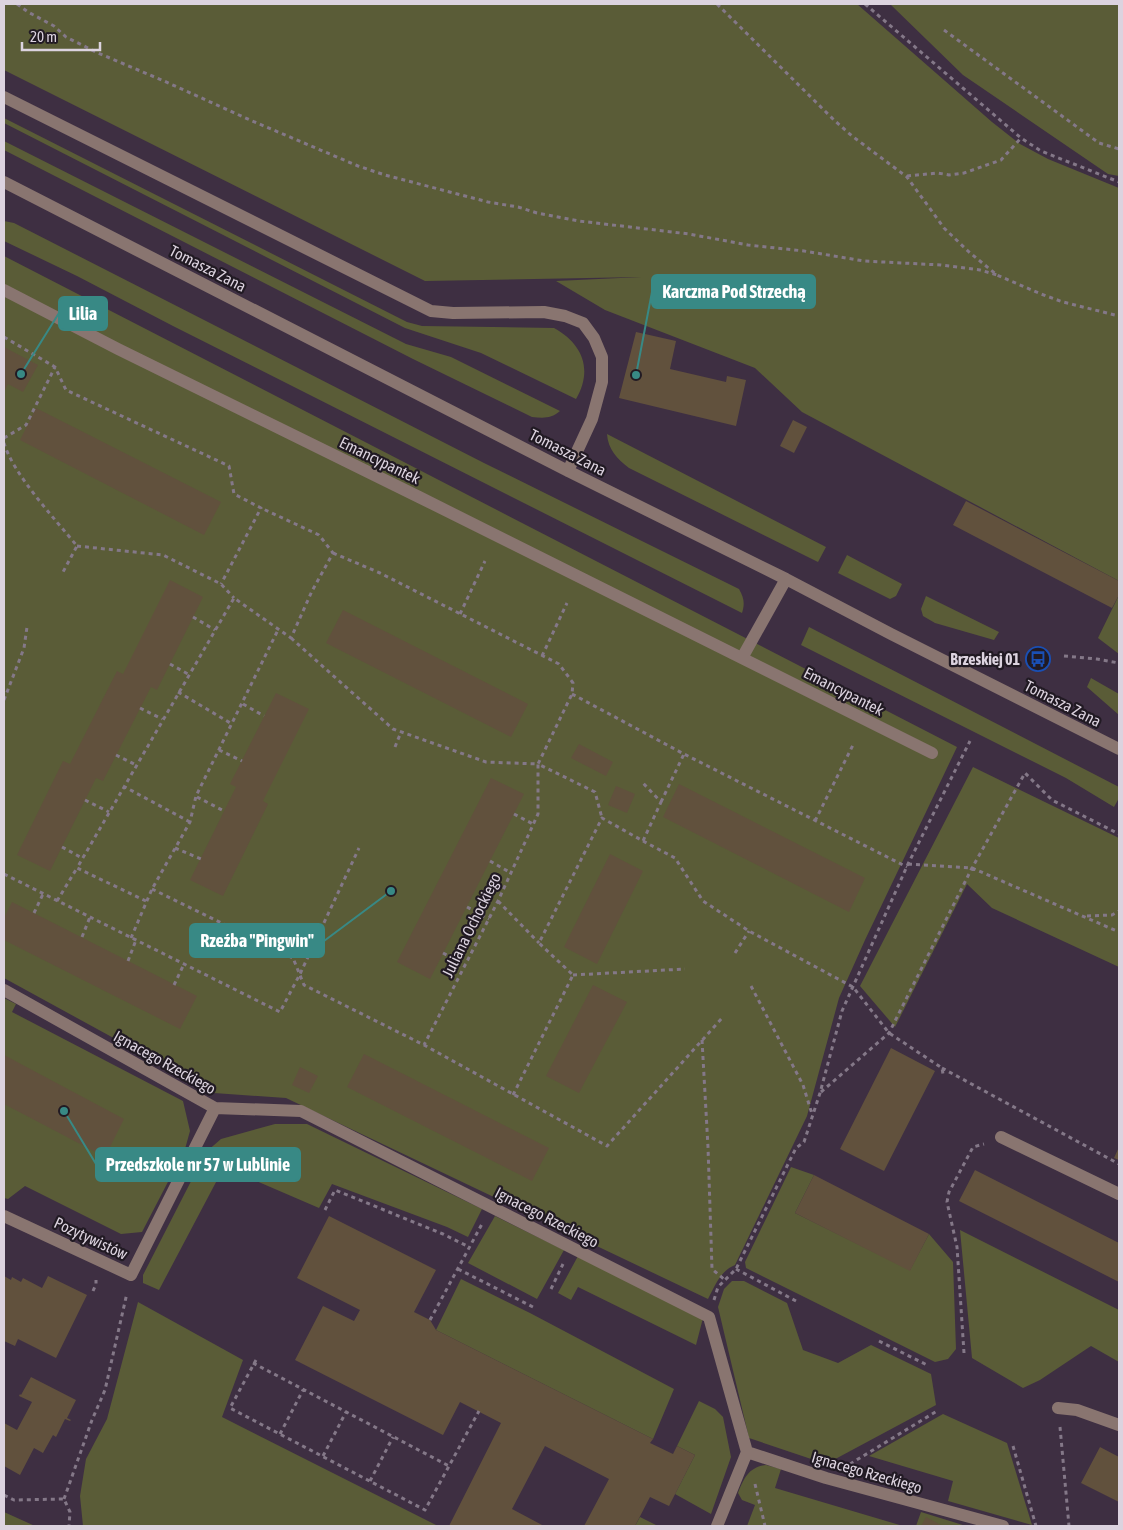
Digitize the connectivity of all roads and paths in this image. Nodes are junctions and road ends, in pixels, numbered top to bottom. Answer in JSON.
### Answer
{"nodes":[{"id":1,"x":17,"y":4,"type":"edge"},
{"id":2,"x":717,"y":4,"type":"edge"},
{"id":3,"x":865,"y":4,"type":"edge"},
{"id":4,"x":944,"y":30,"type":"dead end"},
{"id":5,"x":4,"y":97,"type":"edge"},
{"id":6,"x":1021,"y":138,"type":"junction"},
{"id":7,"x":1119,"y":149,"type":"edge"},
{"id":8,"x":907,"y":176,"type":"junction"},
{"id":9,"x":4,"y":182,"type":"edge"},
{"id":10,"x":1119,"y":182,"type":"edge"},
{"id":11,"x":997,"y":275,"type":"junction"},
{"id":12,"x":4,"y":290,"type":"edge"},
{"id":13,"x":1119,"y":316,"type":"edge"},
{"id":14,"x":4,"y":337,"type":"edge"},
{"id":15,"x":55,"y":367,"type":"junction"},
{"id":16,"x":4,"y":438,"type":"edge"},
{"id":17,"x":4,"y":443,"type":"edge"},
{"id":18,"x":568,"y":471,"type":"junction"},
{"id":19,"x":262,"y":508,"type":"junction"},
{"id":20,"x":77,"y":546,"type":"junction"},
{"id":21,"x":333,"y":553,"type":"junction"},
{"id":22,"x":485,"y":562,"type":"dead end"},
{"id":23,"x":63,"y":572,"type":"dead end"},
{"id":24,"x":786,"y":579,"type":"junction"},
{"id":25,"x":221,"y":584,"type":"junction"},
{"id":26,"x":234,"y":598,"type":"junction"},
{"id":27,"x":567,"y":603,"type":"dead end"},
{"id":28,"x":460,"y":614,"type":"junction"},
{"id":29,"x":194,"y":617,"type":"dead end"},
{"id":30,"x":27,"y":627,"type":"dead end"},
{"id":31,"x":215,"y":630,"type":"junction"},
{"id":32,"x":278,"y":630,"type":"junction"},
{"id":33,"x":290,"y":638,"type":"junction"},
{"id":34,"x":542,"y":656,"type":"junction"},
{"id":35,"x":1064,"y":656,"type":"dead end"},
{"id":36,"x":742,"y":658,"type":"junction"},
{"id":37,"x":1119,"y":663,"type":"edge"},
{"id":38,"x":170,"y":664,"type":"dead end"},
{"id":39,"x":188,"y":674,"type":"junction"},
{"id":40,"x":178,"y":692,"type":"junction"},
{"id":41,"x":572,"y":694,"type":"junction"},
{"id":42,"x":4,"y":700,"type":"edge"},
{"id":43,"x":243,"y":704,"type":"junction"},
{"id":44,"x":140,"y":708,"type":"dead end"},
{"id":45,"x":264,"y":716,"type":"dead end"},
{"id":46,"x":162,"y":720,"type":"junction"},
{"id":47,"x":232,"y":724,"type":"junction"},
{"id":48,"x":401,"y":732,"type":"junction"},
{"id":49,"x":970,"y":741,"type":"dead end"},
{"id":50,"x":853,"y":745,"type":"dead end"},
{"id":51,"x":394,"y":747,"type":"dead end"},
{"id":52,"x":219,"y":750,"type":"junction"},
{"id":53,"x":1119,"y":750,"type":"edge"},
{"id":54,"x":932,"y":753,"type":"dead end"},
{"id":55,"x":684,"y":754,"type":"junction"},
{"id":56,"x":116,"y":755,"type":"dead end"},
{"id":57,"x":242,"y":761,"type":"dead end"},
{"id":58,"x":538,"y":764,"type":"junction"},
{"id":59,"x":136,"y":765,"type":"junction"},
{"id":60,"x":644,"y":783,"type":"dead end"},
{"id":61,"x":123,"y":786,"type":"junction"},
{"id":62,"x":197,"y":797,"type":"dead end"},
{"id":63,"x":85,"y":800,"type":"dead end"},
{"id":64,"x":661,"y":802,"type":"junction"},
{"id":65,"x":224,"y":811,"type":"dead end"},
{"id":66,"x":108,"y":812,"type":"junction"},
{"id":67,"x":514,"y":814,"type":"dead end"},
{"id":68,"x":602,"y":818,"type":"junction"},
{"id":69,"x":816,"y":821,"type":"junction"},
{"id":70,"x":190,"y":822,"type":"junction"},
{"id":71,"x":533,"y":824,"type":"junction"},
{"id":72,"x":1119,"y":834,"type":"edge"},
{"id":73,"x":643,"y":841,"type":"junction"},
{"id":74,"x":62,"y":847,"type":"dead end"},
{"id":75,"x":175,"y":848,"type":"junction"},
{"id":76,"x":359,"y":848,"type":"dead end"},
{"id":77,"x":82,"y":858,"type":"junction"},
{"id":78,"x":201,"y":859,"type":"dead end"},
{"id":79,"x":490,"y":861,"type":"dead end"},
{"id":80,"x":908,"y":866,"type":"junction"},
{"id":81,"x":76,"y":868,"type":"junction"},
{"id":82,"x":972,"y":868,"type":"junction"},
{"id":83,"x":511,"y":873,"type":"junction"},
{"id":84,"x":4,"y":874,"type":"edge"},
{"id":85,"x":152,"y":889,"type":"junction"},
{"id":86,"x":43,"y":894,"type":"junction"},
{"id":87,"x":58,"y":901,"type":"junction"},
{"id":88,"x":146,"y":902,"type":"junction"},
{"id":89,"x":498,"y":902,"type":"junction"},
{"id":90,"x":467,"y":907,"type":"dead end"},
{"id":91,"x":1119,"y":911,"type":"edge"},
{"id":92,"x":34,"y":914,"type":"dead end"},
{"id":93,"x":1086,"y":916,"type":"junction"},
{"id":94,"x":90,"y":917,"type":"junction"},
{"id":95,"x":489,"y":920,"type":"junction"},
{"id":96,"x":749,"y":931,"type":"junction"},
{"id":97,"x":1119,"y":932,"type":"edge"},
{"id":98,"x":82,"y":937,"type":"dead end"},
{"id":99,"x":131,"y":938,"type":"junction"},
{"id":100,"x":136,"y":940,"type":"junction"},
{"id":101,"x":539,"y":943,"type":"junction"},
{"id":102,"x":443,"y":953,"type":"dead end"},
{"id":103,"x":735,"y":953,"type":"dead end"},
{"id":104,"x":128,"y":961,"type":"dead end"},
{"id":105,"x":184,"y":964,"type":"junction"},
{"id":106,"x":466,"y":965,"type":"junction"},
{"id":107,"x":685,"y":969,"type":"dead end"},
{"id":108,"x":300,"y":974,"type":"junction"},
{"id":109,"x":573,"y":975,"type":"junction"},
{"id":110,"x":174,"y":984,"type":"dead end"},
{"id":111,"x":751,"y":986,"type":"dead end"},
{"id":112,"x":853,"y":987,"type":"junction"},
{"id":113,"x":4,"y":990,"type":"edge"},
{"id":114,"x":723,"y":1017,"type":"dead end"},
{"id":115,"x":889,"y":1033,"type":"junction"},
{"id":116,"x":702,"y":1040,"type":"junction"},
{"id":117,"x":424,"y":1045,"type":"junction"},
{"id":118,"x":942,"y":1068,"type":"junction"},
{"id":119,"x":943,"y":1074,"type":"dead end"},
{"id":120,"x":820,"y":1093,"type":"junction"},
{"id":121,"x":513,"y":1095,"type":"junction"},
{"id":122,"x":215,"y":1108,"type":"junction"},
{"id":123,"x":812,"y":1114,"type":"junction"},
{"id":124,"x":1002,"y":1137,"type":"dead end"},
{"id":125,"x":990,"y":1146,"type":"dead end"},
{"id":126,"x":1119,"y":1164,"type":"edge"},
{"id":127,"x":1119,"y":1194,"type":"edge"},
{"id":128,"x":325,"y":1210,"type":"dead end"},
{"id":129,"x":4,"y":1216,"type":"edge"},
{"id":130,"x":475,"y":1238,"type":"dead end"},
{"id":131,"x":469,"y":1247,"type":"junction"},
{"id":132,"x":564,"y":1263,"type":"dead end"},
{"id":133,"x":457,"y":1269,"type":"junction"},
{"id":134,"x":736,"y":1269,"type":"junction"},
{"id":135,"x":131,"y":1275,"type":"junction"},
{"id":136,"x":725,"y":1280,"type":"junction"},
{"id":137,"x":551,"y":1289,"type":"dead end"},
{"id":138,"x":796,"y":1300,"type":"dead end"},
{"id":139,"x":533,"y":1306,"type":"dead end"},
{"id":140,"x":709,"y":1317,"type":"junction"},
{"id":141,"x":430,"y":1320,"type":"dead end"},
{"id":142,"x":880,"y":1341,"type":"dead end"},
{"id":143,"x":964,"y":1353,"type":"dead end"},
{"id":144,"x":930,"y":1366,"type":"dead end"},
{"id":145,"x":303,"y":1390,"type":"junction"},
{"id":146,"x":1058,"y":1408,"type":"joint"},
{"id":147,"x":479,"y":1411,"type":"dead end"},
{"id":148,"x":937,"y":1411,"type":"dead end"},
{"id":149,"x":346,"y":1412,"type":"junction"},
{"id":150,"x":1119,"y":1425,"type":"edge"},
{"id":151,"x":280,"y":1434,"type":"junction"},
{"id":152,"x":393,"y":1437,"type":"junction"},
{"id":153,"x":1012,"y":1446,"type":"dead end"},
{"id":154,"x":747,"y":1452,"type":"junction"},
{"id":155,"x":323,"y":1456,"type":"junction"},
{"id":156,"x":448,"y":1466,"type":"junction"},
{"id":157,"x":826,"y":1478,"type":"junction"},
{"id":158,"x":370,"y":1481,"type":"junction"},
{"id":159,"x":4,"y":1495,"type":"edge"},
{"id":160,"x":64,"y":1499,"type":"junction"},
{"id":161,"x":69,"y":1526,"type":"edge"},
{"id":162,"x":717,"y":1526,"type":"edge"},
{"id":163,"x":765,"y":1526,"type":"edge"},
{"id":164,"x":1003,"y":1526,"type":"edge"},
{"id":165,"x":1036,"y":1526,"type":"edge"},
{"id":166,"x":1069,"y":1526,"type":"edge"}],
"edges":[{"from":1,"to":11,"type":"path"},
{"from":2,"to":8,"type":"path"},
{"from":3,"to":6,"type":"path"},
{"from":4,"to":7,"type":"path"},
{"from":5,"to":18,"type":"street"},
{"from":6,"to":8,"type":"path"},
{"from":6,"to":10,"type":"path"},
{"from":8,"to":11,"type":"path"},
{"from":9,"to":18,"type":"street","name":"Tomasza Zana"},
{"from":11,"to":13,"type":"path"},
{"from":12,"to":36,"type":"street","name":"Emancypantek"},
{"from":14,"to":15,"type":"path"},
{"from":15,"to":16,"type":"path"},
{"from":15,"to":19,"type":"path"},
{"from":17,"to":20,"type":"path"},
{"from":18,"to":24,"type":"street","name":"Tomasza Zana"},
{"from":19,"to":21,"type":"path"},
{"from":19,"to":25,"type":"path"},
{"from":20,"to":23,"type":"path"},
{"from":20,"to":25,"type":"path"},
{"from":21,"to":28,"type":"path"},
{"from":21,"to":33,"type":"path"},
{"from":22,"to":28,"type":"path"},
{"from":24,"to":36,"type":"street"},
{"from":24,"to":53,"type":"street","name":"Tomasza Zana"},
{"from":25,"to":26,"type":"path"},
{"from":26,"to":31,"type":"path"},
{"from":26,"to":32,"type":"path"},
{"from":27,"to":34,"type":"path"},
{"from":28,"to":34,"type":"path"},
{"from":29,"to":31,"type":"path"},
{"from":30,"to":42,"type":"path"},
{"from":31,"to":39,"type":"path"},
{"from":32,"to":33,"type":"path"},
{"from":32,"to":43,"type":"path"},
{"from":33,"to":48,"type":"path"},
{"from":34,"to":41,"type":"path"},
{"from":35,"to":37,"type":"path"},
{"from":36,"to":54,"type":"street","name":"Emancypantek"},
{"from":38,"to":39,"type":"path"},
{"from":39,"to":40,"type":"path"},
{"from":40,"to":46,"type":"path"},
{"from":40,"to":47,"type":"path"},
{"from":41,"to":55,"type":"path"},
{"from":41,"to":58,"type":"path"},
{"from":43,"to":45,"type":"path"},
{"from":43,"to":47,"type":"path"},
{"from":44,"to":46,"type":"path"},
{"from":46,"to":59,"type":"path"},
{"from":47,"to":52,"type":"path"},
{"from":48,"to":51,"type":"path"},
{"from":48,"to":58,"type":"path"},
{"from":49,"to":80,"type":"path"},
{"from":50,"to":69,"type":"path"},
{"from":52,"to":57,"type":"path"},
{"from":52,"to":70,"type":"path"},
{"from":55,"to":64,"type":"path"},
{"from":55,"to":69,"type":"path"},
{"from":56,"to":59,"type":"path"},
{"from":58,"to":68,"type":"path"},
{"from":58,"to":71,"type":"path","name":"Juliana Ochockiego"},
{"from":59,"to":61,"type":"path"},
{"from":60,"to":64,"type":"path"},
{"from":61,"to":66,"type":"path"},
{"from":61,"to":70,"type":"path"},
{"from":62,"to":65,"type":"path"},
{"from":63,"to":66,"type":"path"},
{"from":64,"to":73,"type":"path"},
{"from":66,"to":77,"type":"path"},
{"from":67,"to":71,"type":"path"},
{"from":68,"to":73,"type":"path"},
{"from":68,"to":101,"type":"path"},
{"from":69,"to":80,"type":"path"},
{"from":70,"to":75,"type":"path"},
{"from":71,"to":83,"type":"path","name":"Juliana Ochockiego"},
{"from":72,"to":82,"type":"path"},
{"from":73,"to":96,"type":"path"},
{"from":74,"to":77,"type":"path"},
{"from":75,"to":78,"type":"path"},
{"from":75,"to":85,"type":"path"},
{"from":76,"to":108,"type":"path"},
{"from":77,"to":81,"type":"path"},
{"from":79,"to":83,"type":"path"},
{"from":80,"to":82,"type":"path"},
{"from":80,"to":112,"type":"path"},
{"from":81,"to":87,"type":"path"},
{"from":81,"to":88,"type":"path"},
{"from":82,"to":93,"type":"path"},
{"from":82,"to":115,"type":"path"},
{"from":83,"to":89,"type":"path","name":"Juliana Ochockiego"},
{"from":84,"to":86,"type":"path"},
{"from":85,"to":88,"type":"path"},
{"from":85,"to":108,"type":"path"},
{"from":86,"to":87,"type":"path"},
{"from":86,"to":92,"type":"path"},
{"from":87,"to":94,"type":"path"},
{"from":88,"to":99,"type":"path"},
{"from":89,"to":95,"type":"path","name":"Juliana Ochockiego"},
{"from":89,"to":101,"type":"path"},
{"from":90,"to":95,"type":"path"},
{"from":91,"to":93,"type":"path"},
{"from":93,"to":97,"type":"path"},
{"from":94,"to":98,"type":"path"},
{"from":94,"to":99,"type":"path"},
{"from":95,"to":106,"type":"path","name":"Juliana Ochockiego"},
{"from":96,"to":103,"type":"path"},
{"from":96,"to":112,"type":"path"},
{"from":99,"to":100,"type":"path"},
{"from":100,"to":104,"type":"path"},
{"from":100,"to":105,"type":"path"},
{"from":101,"to":109,"type":"path"},
{"from":102,"to":106,"type":"path"},
{"from":105,"to":108,"type":"path"},
{"from":105,"to":110,"type":"path"},
{"from":106,"to":117,"type":"path","name":"Juliana Ochockiego"},
{"from":107,"to":109,"type":"path"},
{"from":108,"to":117,"type":"path"},
{"from":109,"to":121,"type":"path"},
{"from":111,"to":123,"type":"path"},
{"from":112,"to":115,"type":"path"},
{"from":112,"to":120,"type":"path"},
{"from":113,"to":122,"type":"street","name":"Ignacego Rzeckiego"},
{"from":114,"to":116,"type":"path"},
{"from":115,"to":118,"type":"path"},
{"from":115,"to":120,"type":"path"},
{"from":116,"to":121,"type":"path"},
{"from":116,"to":136,"type":"path"},
{"from":117,"to":121,"type":"path"},
{"from":118,"to":119,"type":"path"},
{"from":118,"to":126,"type":"path"},
{"from":120,"to":123,"type":"path"},
{"from":122,"to":135,"type":"street","name":"Pozytywistów"},
{"from":122,"to":140,"type":"street","name":"Ignacego Rzeckiego"},
{"from":123,"to":134,"type":"path"},
{"from":124,"to":127,"type":"street"},
{"from":125,"to":143,"type":"path"},
{"from":128,"to":131,"type":"path"},
{"from":129,"to":135,"type":"street","name":"Pozytywistów"},
{"from":130,"to":131,"type":"path"},
{"from":131,"to":133,"type":"path"},
{"from":132,"to":137,"type":"path"},
{"from":133,"to":139,"type":"path"},
{"from":133,"to":141,"type":"path"},
{"from":134,"to":136,"type":"path"},
{"from":134,"to":138,"type":"path"},
{"from":135,"to":160,"type":"path"},
{"from":136,"to":140,"type":"path"},
{"from":140,"to":154,"type":"street"},
{"from":142,"to":144,"type":"path"},
{"from":145,"to":149,"type":"path"},
{"from":145,"to":151,"type":"path"},
{"from":145,"to":151,"type":"path"},
{"from":146,"to":150,"type":"street"},
{"from":146,"to":166,"type":"path"},
{"from":147,"to":156,"type":"path"},
{"from":148,"to":157,"type":"path"},
{"from":149,"to":152,"type":"path"},
{"from":149,"to":155,"type":"path"},
{"from":151,"to":155,"type":"path"},
{"from":152,"to":156,"type":"path"},
{"from":152,"to":158,"type":"path"},
{"from":153,"to":165,"type":"path"},
{"from":154,"to":157,"type":"street","name":"Ignacego Rzeckiego"},
{"from":154,"to":162,"type":"street"},
{"from":154,"to":163,"type":"path"},
{"from":155,"to":158,"type":"path"},
{"from":156,"to":158,"type":"path"},
{"from":157,"to":164,"type":"street","name":"Ignacego Rzeckiego"},
{"from":159,"to":160,"type":"path"},
{"from":160,"to":161,"type":"path"}]}
